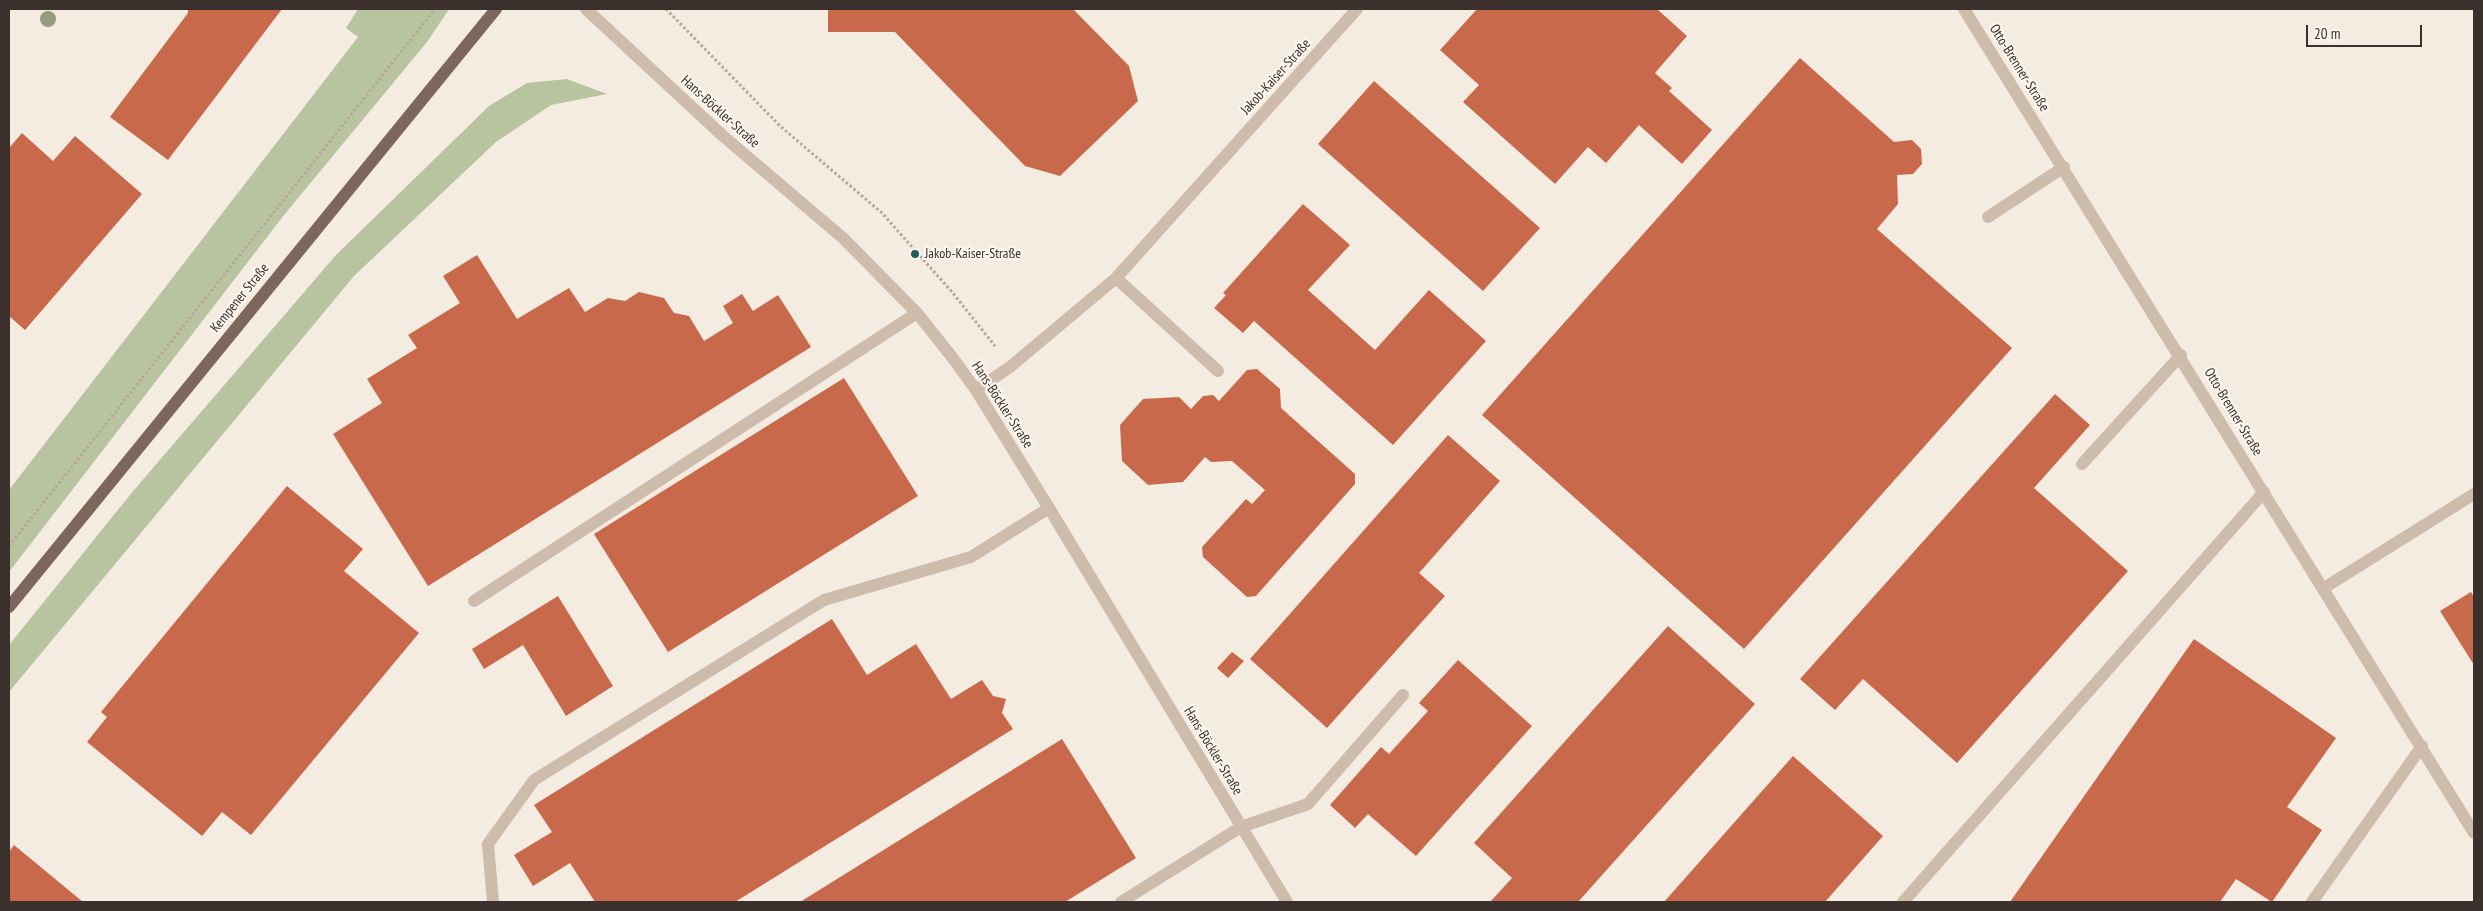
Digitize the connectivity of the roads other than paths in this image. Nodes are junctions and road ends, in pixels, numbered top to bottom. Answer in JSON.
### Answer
{"nodes":[{"id":1,"x":496,"y":9,"type":"edge"},
{"id":2,"x":586,"y":9,"type":"edge"},
{"id":3,"x":1357,"y":9,"type":"edge"},
{"id":4,"x":1964,"y":9,"type":"edge"},
{"id":5,"x":2064,"y":167,"type":"junction"},
{"id":6,"x":1988,"y":217,"type":"dead end"},
{"id":7,"x":1116,"y":278,"type":"junction"},
{"id":8,"x":917,"y":313,"type":"junction"},
{"id":9,"x":2180,"y":355,"type":"junction"},
{"id":10,"x":1218,"y":371,"type":"dead end"},
{"id":11,"x":976,"y":390,"type":"junction"},
{"id":12,"x":2082,"y":464,"type":"dead end"},
{"id":13,"x":2264,"y":492,"type":"junction"},
{"id":14,"x":2474,"y":494,"type":"edge"},
{"id":15,"x":1049,"y":508,"type":"junction"},
{"id":16,"x":2324,"y":588,"type":"junction"},
{"id":17,"x":474,"y":601,"type":"dead end"},
{"id":18,"x":9,"y":607,"type":"edge"},
{"id":19,"x":1403,"y":695,"type":"dead end"},
{"id":20,"x":2422,"y":746,"type":"junction"},
{"id":21,"x":1241,"y":827,"type":"junction"},
{"id":22,"x":2474,"y":833,"type":"edge"},
{"id":23,"x":493,"y":902,"type":"edge"},
{"id":24,"x":1121,"y":902,"type":"edge"},
{"id":25,"x":1287,"y":902,"type":"edge"},
{"id":26,"x":1903,"y":902,"type":"edge"},
{"id":27,"x":2312,"y":902,"type":"edge"}],
"edges":[{"from":1,"to":18,"type":"main road","name":"Kempener Straße"},
{"from":2,"to":8,"type":"street","name":"Hans-Böckler-Straße"},
{"from":3,"to":7,"type":"street","name":"Jakob-Kaiser-Straße"},
{"from":4,"to":5,"type":"street","name":"Otto-Brenner-Straße"},
{"from":5,"to":6,"type":"street"},
{"from":5,"to":9,"type":"street","name":"Otto-Brenner-Straße"},
{"from":7,"to":10,"type":"street"},
{"from":7,"to":11,"type":"street","name":"Jakob-Kaiser-Straße"},
{"from":8,"to":11,"type":"street","name":"Hans-Böckler-Straße"},
{"from":8,"to":17,"type":"street"},
{"from":9,"to":12,"type":"street"},
{"from":9,"to":13,"type":"street","name":"Otto-Brenner-Straße"},
{"from":11,"to":15,"type":"street","name":"Hans-Böckler-Straße"},
{"from":13,"to":16,"type":"street","name":"Otto-Brenner-Straße"},
{"from":13,"to":26,"type":"street"},
{"from":14,"to":16,"type":"street"},
{"from":15,"to":21,"type":"street","name":"Hans-Böckler-Straße"},
{"from":15,"to":23,"type":"street"},
{"from":16,"to":20,"type":"street","name":"Otto-Brenner-Straße"},
{"from":19,"to":21,"type":"street"},
{"from":20,"to":22,"type":"street","name":"Otto-Brenner-Straße"},
{"from":20,"to":27,"type":"street"},
{"from":21,"to":24,"type":"street"},
{"from":21,"to":25,"type":"street","name":"Hans-Böckler-Straße"}]}
